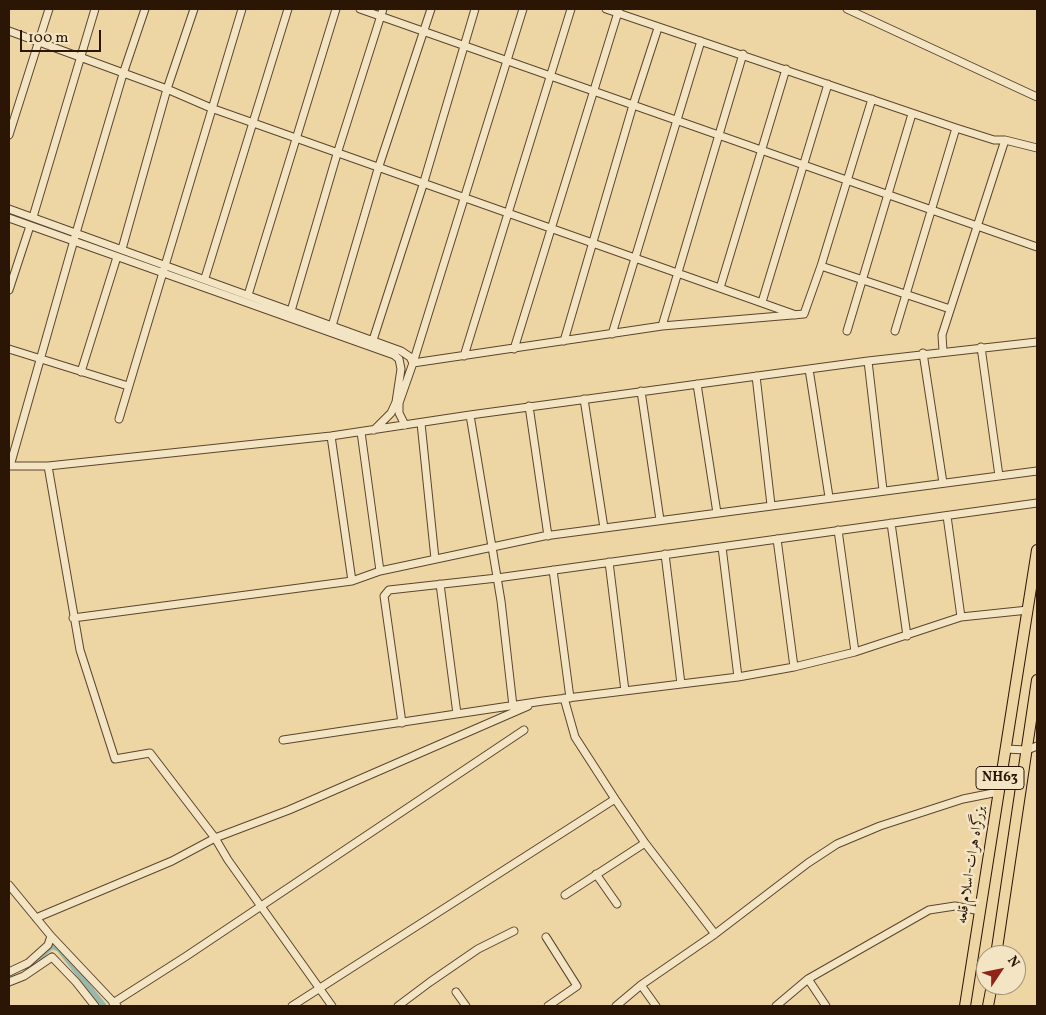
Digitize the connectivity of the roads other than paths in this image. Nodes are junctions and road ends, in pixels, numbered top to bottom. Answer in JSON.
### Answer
{"nodes":[{"id":1,"x":49,"y":9,"type":"edge"},
{"id":2,"x":95,"y":9,"type":"edge"},
{"id":3,"x":145,"y":9,"type":"edge"},
{"id":4,"x":194,"y":9,"type":"edge"},
{"id":5,"x":242,"y":9,"type":"edge"},
{"id":6,"x":288,"y":9,"type":"edge"},
{"id":7,"x":336,"y":9,"type":"edge"},
{"id":8,"x":360,"y":9,"type":"edge"},
{"id":9,"x":431,"y":9,"type":"edge"},
{"id":10,"x":475,"y":9,"type":"edge"},
{"id":11,"x":523,"y":9,"type":"edge"},
{"id":12,"x":571,"y":9,"type":"edge"},
{"id":13,"x":606,"y":9,"type":"edge"},
{"id":14,"x":847,"y":9,"type":"edge"},
{"id":15,"x":618,"y":11,"type":"edge"},
{"id":16,"x":382,"y":13,"type":"edge"},
{"id":17,"x":658,"y":28,"type":"junction"},
{"id":18,"x":9,"y":31,"type":"edge"},
{"id":19,"x":424,"y":32,"type":"junction"},
{"id":20,"x":701,"y":42,"type":"junction"},
{"id":21,"x":38,"y":44,"type":"junction"},
{"id":22,"x":463,"y":46,"type":"junction"},
{"id":23,"x":744,"y":54,"type":"junction"},
{"id":24,"x":80,"y":58,"type":"junction"},
{"id":25,"x":507,"y":62,"type":"junction"},
{"id":26,"x":786,"y":69,"type":"junction"},
{"id":27,"x":123,"y":74,"type":"junction"},
{"id":28,"x":550,"y":76,"type":"junction"},
{"id":29,"x":828,"y":84,"type":"junction"},
{"id":30,"x":167,"y":90,"type":"junction"},
{"id":31,"x":594,"y":92,"type":"junction"},
{"id":32,"x":1037,"y":97,"type":"edge"},
{"id":33,"x":872,"y":99,"type":"junction"},
{"id":34,"x":633,"y":105,"type":"junction"},
{"id":35,"x":211,"y":108,"type":"junction"},
{"id":36,"x":912,"y":114,"type":"junction"},
{"id":37,"x":676,"y":120,"type":"junction"},
{"id":38,"x":254,"y":124,"type":"junction"},
{"id":39,"x":956,"y":128,"type":"junction"},
{"id":40,"x":9,"y":135,"type":"edge"},
{"id":41,"x":720,"y":135,"type":"junction"},
{"id":42,"x":296,"y":139,"type":"junction"},
{"id":43,"x":1005,"y":140,"type":"junction"},
{"id":44,"x":1037,"y":148,"type":"edge"},
{"id":45,"x":761,"y":150,"type":"junction"},
{"id":46,"x":337,"y":154,"type":"junction"},
{"id":47,"x":803,"y":164,"type":"junction"},
{"id":48,"x":378,"y":168,"type":"junction"},
{"id":49,"x":847,"y":179,"type":"junction"},
{"id":50,"x":423,"y":185,"type":"junction"},
{"id":51,"x":888,"y":194,"type":"junction"},
{"id":52,"x":465,"y":200,"type":"junction"},
{"id":53,"x":9,"y":209,"type":"edge"},
{"id":54,"x":930,"y":209,"type":"junction"},
{"id":55,"x":508,"y":214,"type":"junction"},
{"id":56,"x":33,"y":217,"type":"junction"},
{"id":57,"x":9,"y":218,"type":"edge"},
{"id":58,"x":976,"y":225,"type":"junction"},
{"id":59,"x":30,"y":226,"type":"junction"},
{"id":60,"x":550,"y":229,"type":"junction"},
{"id":61,"x":76,"y":233,"type":"junction"},
{"id":62,"x":73,"y":242,"type":"junction"},
{"id":63,"x":592,"y":244,"type":"junction"},
{"id":64,"x":1037,"y":247,"type":"edge"},
{"id":65,"x":122,"y":249,"type":"junction"},
{"id":66,"x":117,"y":257,"type":"junction"},
{"id":67,"x":634,"y":258,"type":"junction"},
{"id":68,"x":165,"y":264,"type":"junction"},
{"id":69,"x":821,"y":266,"type":"junction"},
{"id":70,"x":162,"y":272,"type":"junction"},
{"id":71,"x":678,"y":274,"type":"junction"},
{"id":72,"x":206,"y":278,"type":"junction"},
{"id":73,"x":862,"y":280,"type":"junction"},
{"id":74,"x":720,"y":288,"type":"junction"},
{"id":75,"x":9,"y":290,"type":"edge"},
{"id":76,"x":906,"y":294,"type":"junction"},
{"id":77,"x":248,"y":295,"type":"junction"},
{"id":78,"x":762,"y":302,"type":"junction"},
{"id":79,"x":950,"y":309,"type":"junction"},
{"id":80,"x":291,"y":310,"type":"junction"},
{"id":81,"x":798,"y":316,"type":"junction"},
{"id":82,"x":332,"y":326,"type":"junction"},
{"id":83,"x":662,"y":326,"type":"junction"},
{"id":84,"x":847,"y":331,"type":"dead end"},
{"id":85,"x":895,"y":331,"type":"dead end"},
{"id":86,"x":612,"y":334,"type":"junction"},
{"id":87,"x":373,"y":340,"type":"junction"},
{"id":88,"x":564,"y":341,"type":"junction"},
{"id":89,"x":1037,"y":342,"type":"edge"},
{"id":90,"x":981,"y":347,"type":"junction"},
{"id":91,"x":9,"y":349,"type":"edge"},
{"id":92,"x":514,"y":349,"type":"junction"},
{"id":93,"x":943,"y":351,"type":"junction"},
{"id":94,"x":923,"y":353,"type":"junction"},
{"id":95,"x":464,"y":356,"type":"junction"},
{"id":96,"x":40,"y":360,"type":"junction"},
{"id":97,"x":868,"y":361,"type":"junction"},
{"id":98,"x":413,"y":363,"type":"junction"},
{"id":99,"x":809,"y":369,"type":"junction"},
{"id":100,"x":81,"y":372,"type":"junction"},
{"id":101,"x":756,"y":376,"type":"junction"},
{"id":102,"x":697,"y":384,"type":"junction"},
{"id":103,"x":128,"y":386,"type":"junction"},
{"id":104,"x":641,"y":391,"type":"junction"},
{"id":105,"x":584,"y":399,"type":"junction"},
{"id":106,"x":529,"y":406,"type":"junction"},
{"id":107,"x":470,"y":414,"type":"junction"},
{"id":108,"x":119,"y":419,"type":"dead end"},
{"id":109,"x":421,"y":423,"type":"junction"},
{"id":110,"x":405,"y":425,"type":"junction"},
{"id":111,"x":374,"y":430,"type":"junction"},
{"id":112,"x":361,"y":432,"type":"junction"},
{"id":113,"x":331,"y":436,"type":"junction"},
{"id":114,"x":9,"y":466,"type":"edge"},
{"id":115,"x":48,"y":466,"type":"junction"},
{"id":116,"x":1037,"y":471,"type":"edge"},
{"id":117,"x":999,"y":476,"type":"junction"},
{"id":118,"x":943,"y":483,"type":"junction"},
{"id":119,"x":883,"y":490,"type":"junction"},
{"id":120,"x":829,"y":497,"type":"junction"},
{"id":121,"x":1037,"y":503,"type":"edge"},
{"id":122,"x":771,"y":505,"type":"junction"},
{"id":123,"x":717,"y":513,"type":"junction"},
{"id":124,"x":947,"y":516,"type":"junction"},
{"id":125,"x":660,"y":520,"type":"junction"},
{"id":126,"x":891,"y":523,"type":"junction"},
{"id":127,"x":604,"y":528,"type":"junction"},
{"id":128,"x":838,"y":530,"type":"junction"},
{"id":129,"x":548,"y":536,"type":"junction"},
{"id":130,"x":777,"y":539,"type":"junction"},
{"id":131,"x":492,"y":547,"type":"junction"},
{"id":132,"x":722,"y":547,"type":"junction"},
{"id":133,"x":1037,"y":550,"type":"edge"},
{"id":134,"x":665,"y":554,"type":"junction"},
{"id":135,"x":435,"y":559,"type":"junction"},
{"id":136,"x":609,"y":562,"type":"junction"},
{"id":137,"x":552,"y":570,"type":"junction"},
{"id":138,"x":380,"y":571,"type":"junction"},
{"id":139,"x":497,"y":578,"type":"junction"},
{"id":140,"x":352,"y":581,"type":"junction"},
{"id":141,"x":440,"y":584,"type":"junction"},
{"id":142,"x":1028,"y":610,"type":"junction"},
{"id":143,"x":961,"y":617,"type":"junction"},
{"id":144,"x":73,"y":618,"type":"junction"},
{"id":145,"x":907,"y":636,"type":"junction"},
{"id":146,"x":855,"y":652,"type":"junction"},
{"id":147,"x":794,"y":667,"type":"junction"},
{"id":148,"x":738,"y":677,"type":"junction"},
{"id":149,"x":1037,"y":680,"type":"edge"},
{"id":150,"x":681,"y":684,"type":"junction"},
{"id":151,"x":625,"y":691,"type":"junction"},
{"id":152,"x":567,"y":698,"type":"junction"},
{"id":153,"x":543,"y":701,"type":"junction"},
{"id":154,"x":513,"y":706,"type":"junction"},
{"id":155,"x":457,"y":714,"type":"junction"},
{"id":156,"x":402,"y":723,"type":"junction"},
{"id":157,"x":524,"y":730,"type":"dead end"},
{"id":158,"x":284,"y":740,"type":"dead end"},
{"id":159,"x":1032,"y":748,"type":"edge"},
{"id":160,"x":1005,"y":749,"type":"junction"},
{"id":161,"x":998,"y":792,"type":"junction"},
{"id":162,"x":615,"y":799,"type":"junction"},
{"id":163,"x":215,"y":838,"type":"junction"},
{"id":164,"x":645,"y":843,"type":"junction"},
{"id":165,"x":596,"y":874,"type":"junction"},
{"id":166,"x":9,"y":885,"type":"edge"},
{"id":167,"x":565,"y":895,"type":"dead end"},
{"id":168,"x":617,"y":904,"type":"dead end"},
{"id":169,"x":262,"y":905,"type":"junction"},
{"id":170,"x":980,"y":911,"type":"junction"},
{"id":171,"x":36,"y":918,"type":"junction"},
{"id":172,"x":514,"y":931,"type":"dead end"},
{"id":173,"x":715,"y":934,"type":"junction"},
{"id":174,"x":51,"y":936,"type":"junction"},
{"id":175,"x":546,"y":937,"type":"dead end"},
{"id":176,"x":998,"y":945,"type":"edge"},
{"id":177,"x":9,"y":972,"type":"edge"},
{"id":178,"x":808,"y":979,"type":"junction"},
{"id":179,"x":9,"y":982,"type":"edge"},
{"id":180,"x":641,"y":985,"type":"junction"},
{"id":181,"x":319,"y":988,"type":"junction"},
{"id":182,"x":456,"y":992,"type":"dead end"},
{"id":183,"x":115,"y":1004,"type":"edge"},
{"id":184,"x":95,"y":1006,"type":"edge"},
{"id":185,"x":292,"y":1006,"type":"edge"},
{"id":186,"x":332,"y":1006,"type":"edge"},
{"id":187,"x":398,"y":1006,"type":"edge"},
{"id":188,"x":466,"y":1006,"type":"edge"},
{"id":189,"x":548,"y":1006,"type":"edge"},
{"id":190,"x":616,"y":1006,"type":"edge"},
{"id":191,"x":656,"y":1006,"type":"edge"},
{"id":192,"x":776,"y":1006,"type":"edge"},
{"id":193,"x":826,"y":1006,"type":"edge"},
{"id":194,"x":965,"y":1006,"type":"edge"}],
"edges":[{"from":1,"to":21,"type":"street"},
{"from":2,"to":24,"type":"street"},
{"from":3,"to":27,"type":"street"},
{"from":4,"to":30,"type":"street"},
{"from":5,"to":35,"type":"street"},
{"from":6,"to":38,"type":"street"},
{"from":7,"to":42,"type":"street"},
{"from":8,"to":16,"type":"street"},
{"from":9,"to":19,"type":"street"},
{"from":10,"to":22,"type":"street"},
{"from":11,"to":25,"type":"street"},
{"from":12,"to":28,"type":"street"},
{"from":13,"to":15,"type":"street"},
{"from":14,"to":32,"type":"street"},
{"from":15,"to":17,"type":"street"},
{"from":15,"to":31,"type":"street"},
{"from":16,"to":19,"type":"street"},
{"from":16,"to":46,"type":"street"},
{"from":17,"to":20,"type":"street"},
{"from":17,"to":34,"type":"street"},
{"from":18,"to":21,"type":"street"},
{"from":19,"to":22,"type":"street"},
{"from":19,"to":48,"type":"street"},
{"from":20,"to":23,"type":"street"},
{"from":20,"to":37,"type":"street"},
{"from":21,"to":24,"type":"street"},
{"from":21,"to":40,"type":"street"},
{"from":22,"to":25,"type":"street"},
{"from":22,"to":50,"type":"street"},
{"from":23,"to":26,"type":"street"},
{"from":23,"to":41,"type":"street"},
{"from":24,"to":27,"type":"street"},
{"from":24,"to":56,"type":"street"},
{"from":25,"to":28,"type":"street"},
{"from":25,"to":52,"type":"street"},
{"from":26,"to":29,"type":"street"},
{"from":26,"to":45,"type":"street"},
{"from":27,"to":30,"type":"street"},
{"from":27,"to":61,"type":"street"},
{"from":28,"to":31,"type":"street"},
{"from":28,"to":55,"type":"street"},
{"from":29,"to":33,"type":"street"},
{"from":29,"to":47,"type":"street"},
{"from":30,"to":35,"type":"street"},
{"from":30,"to":65,"type":"street"},
{"from":31,"to":34,"type":"street"},
{"from":31,"to":60,"type":"street"},
{"from":33,"to":36,"type":"street"},
{"from":33,"to":49,"type":"street"},
{"from":34,"to":37,"type":"street"},
{"from":34,"to":63,"type":"street"},
{"from":35,"to":38,"type":"street"},
{"from":35,"to":68,"type":"street"},
{"from":36,"to":39,"type":"street"},
{"from":36,"to":51,"type":"street"},
{"from":37,"to":41,"type":"street"},
{"from":37,"to":67,"type":"street"},
{"from":38,"to":42,"type":"street"},
{"from":38,"to":72,"type":"street"},
{"from":39,"to":43,"type":"street"},
{"from":39,"to":54,"type":"street"},
{"from":41,"to":45,"type":"street"},
{"from":41,"to":71,"type":"street"},
{"from":42,"to":46,"type":"street"},
{"from":42,"to":77,"type":"street"},
{"from":43,"to":44,"type":"street"},
{"from":43,"to":58,"type":"street"},
{"from":45,"to":47,"type":"street"},
{"from":45,"to":74,"type":"street"},
{"from":46,"to":48,"type":"street"},
{"from":46,"to":80,"type":"street"},
{"from":47,"to":49,"type":"street"},
{"from":47,"to":78,"type":"street"},
{"from":48,"to":50,"type":"street"},
{"from":48,"to":82,"type":"street"},
{"from":49,"to":51,"type":"street"},
{"from":49,"to":69,"type":"street"},
{"from":50,"to":52,"type":"street"},
{"from":50,"to":87,"type":"street"},
{"from":51,"to":54,"type":"street"},
{"from":51,"to":73,"type":"street"},
{"from":52,"to":55,"type":"street"},
{"from":52,"to":98,"type":"street"},
{"from":53,"to":56,"type":"street"},
{"from":54,"to":58,"type":"street"},
{"from":54,"to":76,"type":"street"},
{"from":55,"to":60,"type":"street"},
{"from":55,"to":95,"type":"street"},
{"from":56,"to":61,"type":"street"},
{"from":57,"to":59,"type":"street"},
{"from":58,"to":64,"type":"street"},
{"from":58,"to":79,"type":"street"},
{"from":59,"to":62,"type":"street"},
{"from":59,"to":75,"type":"street"},
{"from":60,"to":63,"type":"street"},
{"from":60,"to":92,"type":"street"},
{"from":61,"to":62,"type":"street"},
{"from":61,"to":65,"type":"street"},
{"from":62,"to":66,"type":"street"},
{"from":62,"to":96,"type":"street"},
{"from":63,"to":67,"type":"street"},
{"from":63,"to":88,"type":"street"},
{"from":65,"to":68,"type":"street"},
{"from":66,"to":70,"type":"street"},
{"from":66,"to":100,"type":"street"},
{"from":67,"to":71,"type":"street"},
{"from":67,"to":86,"type":"street"},
{"from":68,"to":70,"type":"street"},
{"from":68,"to":72,"type":"street"},
{"from":69,"to":73,"type":"street"},
{"from":69,"to":81,"type":"street"},
{"from":70,"to":103,"type":"street"},
{"from":70,"to":111,"type":"street"},
{"from":71,"to":74,"type":"street"},
{"from":71,"to":83,"type":"street"},
{"from":72,"to":77,"type":"street"},
{"from":73,"to":76,"type":"street"},
{"from":73,"to":84,"type":"street"},
{"from":74,"to":78,"type":"street"},
{"from":76,"to":79,"type":"street"},
{"from":76,"to":85,"type":"street"},
{"from":77,"to":80,"type":"street"},
{"from":78,"to":81,"type":"street"},
{"from":79,"to":93,"type":"street"},
{"from":80,"to":82,"type":"street"},
{"from":81,"to":83,"type":"street"},
{"from":82,"to":87,"type":"street"},
{"from":83,"to":86,"type":"street"},
{"from":86,"to":88,"type":"street"},
{"from":87,"to":98,"type":"street"},
{"from":88,"to":92,"type":"street"},
{"from":89,"to":90,"type":"street"},
{"from":90,"to":93,"type":"street"},
{"from":90,"to":117,"type":"street"},
{"from":91,"to":96,"type":"street"},
{"from":92,"to":95,"type":"street"},
{"from":93,"to":94,"type":"street"},
{"from":94,"to":97,"type":"street"},
{"from":94,"to":118,"type":"street"},
{"from":95,"to":98,"type":"street"},
{"from":96,"to":100,"type":"street"},
{"from":96,"to":114,"type":"street"},
{"from":97,"to":99,"type":"street"},
{"from":97,"to":119,"type":"street"},
{"from":98,"to":110,"type":"street"},
{"from":99,"to":101,"type":"street"},
{"from":99,"to":120,"type":"street"},
{"from":100,"to":103,"type":"street"},
{"from":101,"to":102,"type":"street"},
{"from":101,"to":122,"type":"street"},
{"from":102,"to":104,"type":"street"},
{"from":102,"to":123,"type":"street"},
{"from":103,"to":108,"type":"street"},
{"from":104,"to":105,"type":"street"},
{"from":104,"to":125,"type":"street"},
{"from":105,"to":106,"type":"street"},
{"from":105,"to":127,"type":"street"},
{"from":106,"to":107,"type":"street"},
{"from":106,"to":129,"type":"street"},
{"from":107,"to":109,"type":"street"},
{"from":107,"to":131,"type":"street"},
{"from":109,"to":110,"type":"street"},
{"from":109,"to":135,"type":"street"},
{"from":110,"to":111,"type":"street"},
{"from":111,"to":112,"type":"street"},
{"from":112,"to":113,"type":"street"},
{"from":112,"to":138,"type":"street"},
{"from":113,"to":115,"type":"street"},
{"from":113,"to":140,"type":"street"},
{"from":114,"to":115,"type":"street"},
{"from":115,"to":144,"type":"street"},
{"from":116,"to":117,"type":"street"},
{"from":117,"to":118,"type":"street"},
{"from":118,"to":119,"type":"street"},
{"from":119,"to":120,"type":"street"},
{"from":120,"to":122,"type":"street"},
{"from":121,"to":124,"type":"street"},
{"from":122,"to":123,"type":"street"},
{"from":123,"to":125,"type":"street"},
{"from":124,"to":126,"type":"street"},
{"from":124,"to":143,"type":"street"},
{"from":125,"to":127,"type":"street"},
{"from":126,"to":128,"type":"street"},
{"from":126,"to":145,"type":"street"},
{"from":127,"to":129,"type":"street"},
{"from":128,"to":130,"type":"street"},
{"from":128,"to":146,"type":"street"},
{"from":129,"to":131,"type":"street"},
{"from":130,"to":132,"type":"street"},
{"from":130,"to":147,"type":"street"},
{"from":131,"to":135,"type":"street"},
{"from":131,"to":139,"type":"street"},
{"from":132,"to":134,"type":"street"},
{"from":132,"to":148,"type":"street"},
{"from":133,"to":142,"type":"highway","name":"بزرگراه هرات-اسلام قلعه","number":"NH63"},
{"from":134,"to":136,"type":"street"},
{"from":134,"to":150,"type":"street"},
{"from":135,"to":138,"type":"street"},
{"from":136,"to":137,"type":"street"},
{"from":136,"to":151,"type":"street"},
{"from":137,"to":139,"type":"street"},
{"from":137,"to":152,"type":"street"},
{"from":138,"to":140,"type":"street"},
{"from":139,"to":141,"type":"street"},
{"from":139,"to":154,"type":"street"},
{"from":140,"to":144,"type":"street"},
{"from":141,"to":155,"type":"street"},
{"from":141,"to":156,"type":"street"},
{"from":142,"to":143,"type":"street"},
{"from":142,"to":160,"type":"highway","name":"بزرگراه هرات-اسلام قلعه","number":"NH63"},
{"from":143,"to":145,"type":"street"},
{"from":144,"to":163,"type":"street"},
{"from":145,"to":146,"type":"street"},
{"from":146,"to":147,"type":"street"},
{"from":147,"to":148,"type":"street"},
{"from":148,"to":150,"type":"street"},
{"from":149,"to":159,"type":"highway","number":"NH63"},
{"from":150,"to":151,"type":"street"},
{"from":151,"to":152,"type":"street"},
{"from":152,"to":153,"type":"street"},
{"from":152,"to":162,"type":"street"},
{"from":153,"to":154,"type":"street"},
{"from":153,"to":163,"type":"street"},
{"from":154,"to":155,"type":"street"},
{"from":155,"to":156,"type":"street"},
{"from":156,"to":158,"type":"street"},
{"from":157,"to":169,"type":"street"},
{"from":159,"to":160,"type":"street"},
{"from":159,"to":176,"type":"highway","number":"NH63"},
{"from":160,"to":161,"type":"highway","name":"بزرگراه هرات-اسلام قلعه","number":"NH63"},
{"from":161,"to":170,"type":"highway","name":"بزرگراه هرات-اسلام قلعه","number":"NH63"},
{"from":161,"to":173,"type":"street"},
{"from":162,"to":164,"type":"street"},
{"from":162,"to":181,"type":"street"},
{"from":163,"to":169,"type":"street"},
{"from":163,"to":171,"type":"street"},
{"from":164,"to":165,"type":"street"},
{"from":164,"to":173,"type":"street"},
{"from":165,"to":167,"type":"street"},
{"from":165,"to":168,"type":"street"},
{"from":166,"to":171,"type":"street"},
{"from":169,"to":181,"type":"street"},
{"from":169,"to":183,"type":"street"},
{"from":170,"to":178,"type":"street"},
{"from":170,"to":194,"type":"highway","name":"بزرگراه هرات-اسلام قلعه","number":"NH63"},
{"from":171,"to":174,"type":"street"},
{"from":172,"to":187,"type":"street"},
{"from":173,"to":180,"type":"street"},
{"from":174,"to":177,"type":"street"},
{"from":174,"to":183,"type":"street"},
{"from":175,"to":189,"type":"street"},
{"from":178,"to":192,"type":"street"},
{"from":178,"to":193,"type":"street"},
{"from":179,"to":184,"type":"street"},
{"from":180,"to":190,"type":"street"},
{"from":180,"to":191,"type":"street"},
{"from":181,"to":185,"type":"street"},
{"from":181,"to":186,"type":"street"},
{"from":182,"to":188,"type":"street"}]}
